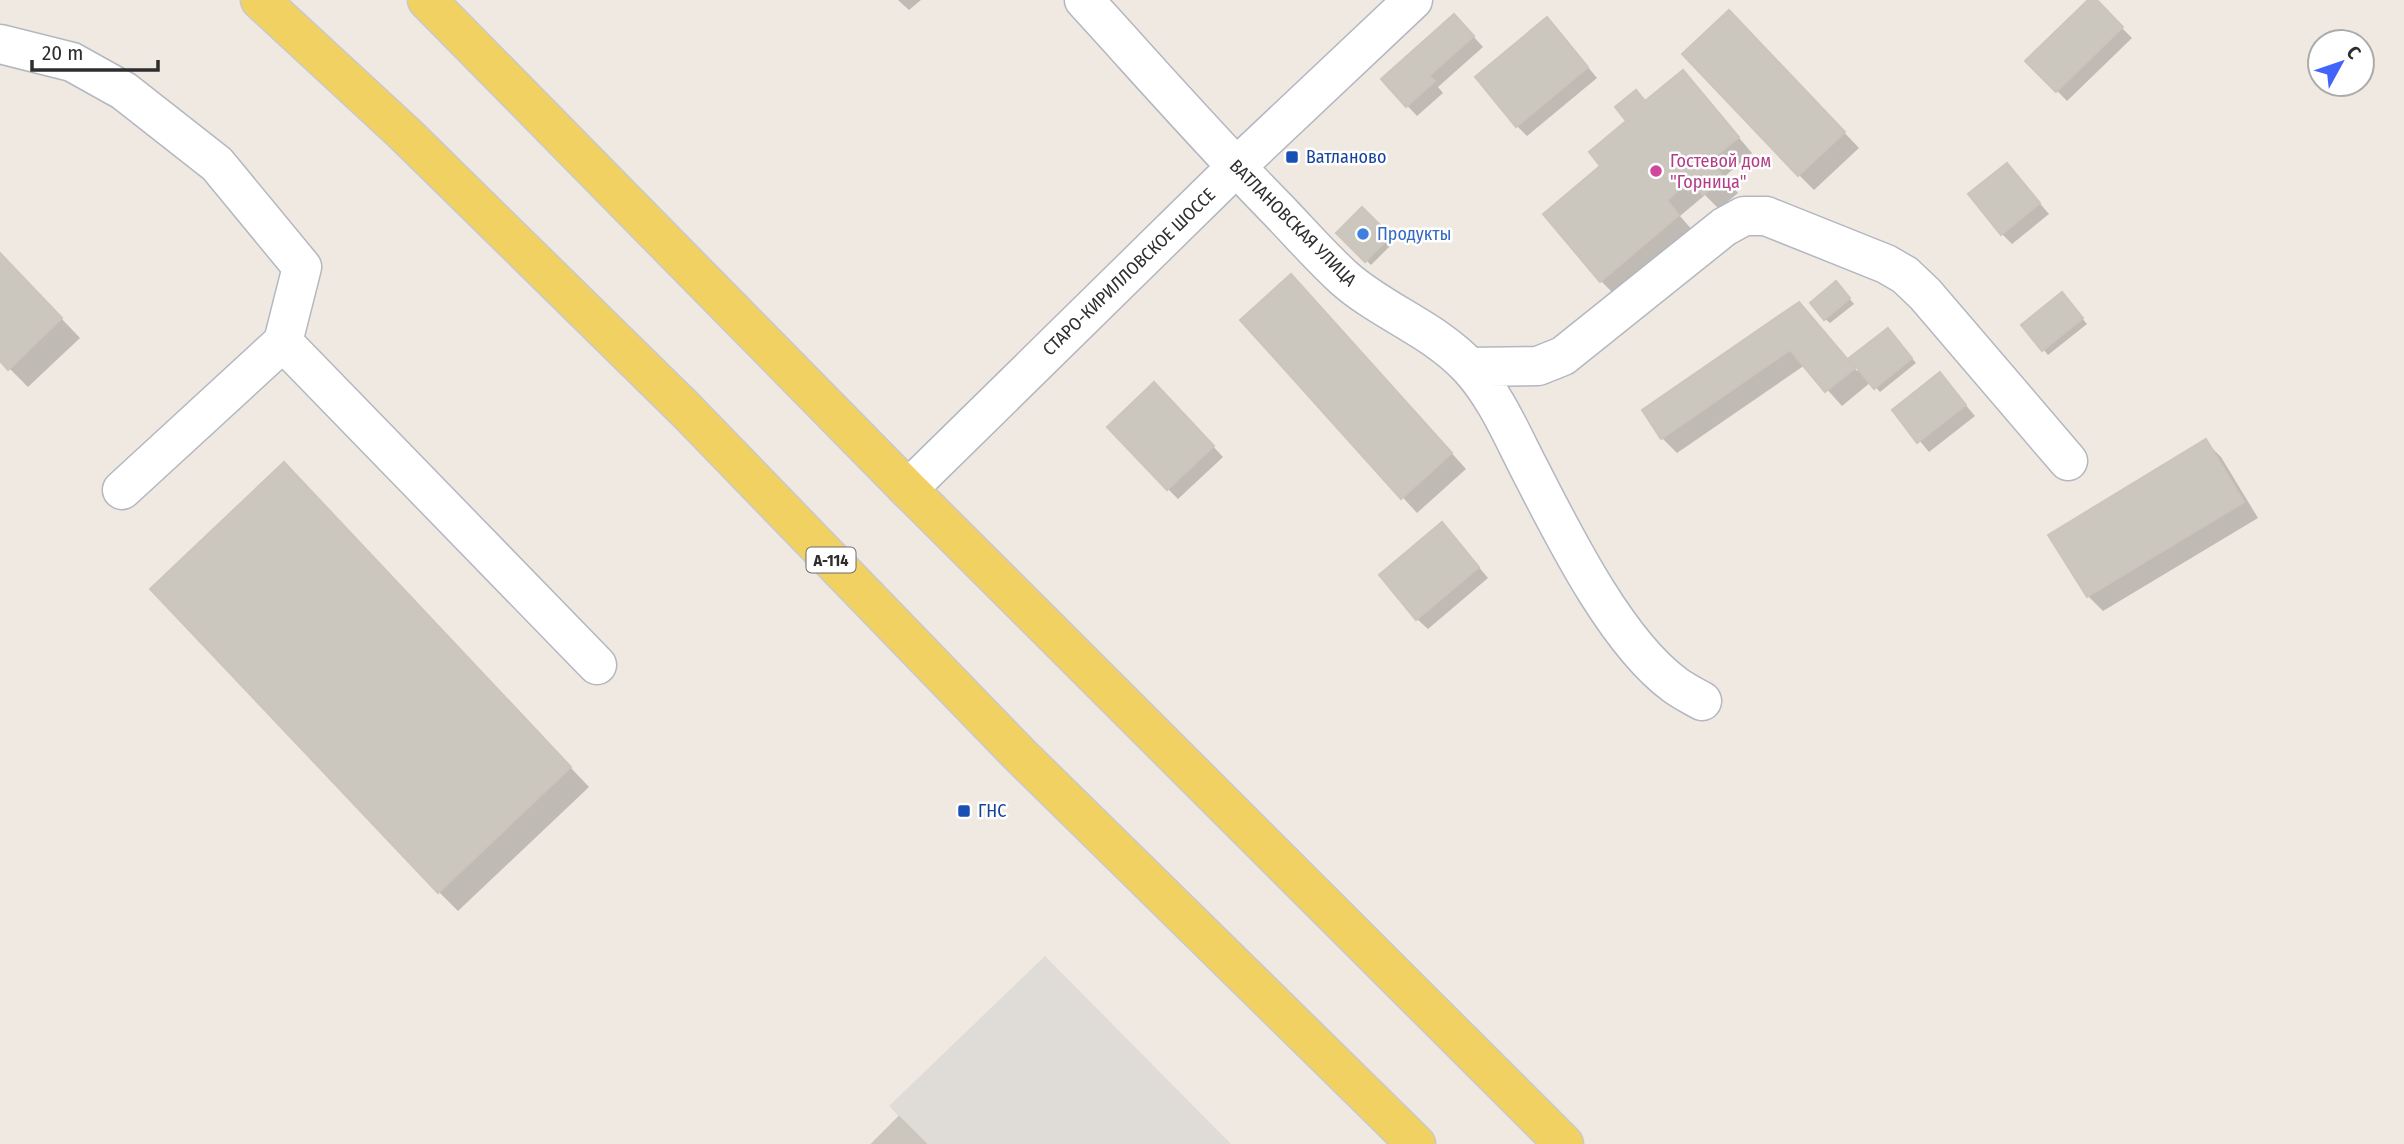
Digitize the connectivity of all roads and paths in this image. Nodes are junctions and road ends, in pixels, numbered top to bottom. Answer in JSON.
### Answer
{"nodes":[{"id":1,"x":260,"y":0,"type":"edge"},
{"id":2,"x":427,"y":0,"type":"edge"},
{"id":3,"x":1084,"y":0,"type":"edge"},
{"id":4,"x":1413,"y":0,"type":"edge"},
{"id":5,"x":0,"y":44,"type":"edge"},
{"id":6,"x":1236,"y":167,"type":"junction"},
{"id":7,"x":283,"y":342,"type":"junction"},
{"id":8,"x":1469,"y":367,"type":"junction"},
{"id":9,"x":2068,"y":461,"type":"dead end"},
{"id":10,"x":908,"y":489,"type":"junction"},
{"id":11,"x":122,"y":490,"type":"dead end"},
{"id":12,"x":597,"y":665,"type":"dead end"},
{"id":13,"x":1702,"y":701,"type":"dead end"},
{"id":14,"x":1416,"y":1144,"type":"edge"},
{"id":15,"x":1564,"y":1144,"type":"edge"}],
"edges":[{"from":1,"to":14,"type":"main road","number":"А-114"},
{"from":2,"to":10,"type":"main road"},
{"from":3,"to":6,"type":"street","name":"ВАТЛАНОВСКАЯ УЛИЦА"},
{"from":4,"to":6,"type":"street","name":"СТАРО-КИРИЛЛОВСКОЕ ШОССЕ"},
{"from":5,"to":7,"type":"street"},
{"from":6,"to":8,"type":"street","name":"ВАТЛАНОВСКАЯ УЛИЦА"},
{"from":6,"to":10,"type":"street","name":"СТАРО-КИРИЛЛОВСКОЕ ШОССЕ"},
{"from":7,"to":11,"type":"street"},
{"from":7,"to":12,"type":"street"},
{"from":8,"to":9,"type":"street"},
{"from":8,"to":13,"type":"street","name":"ВАТЛАНОВСКАЯ УЛИЦА"},
{"from":10,"to":15,"type":"main road"}]}
